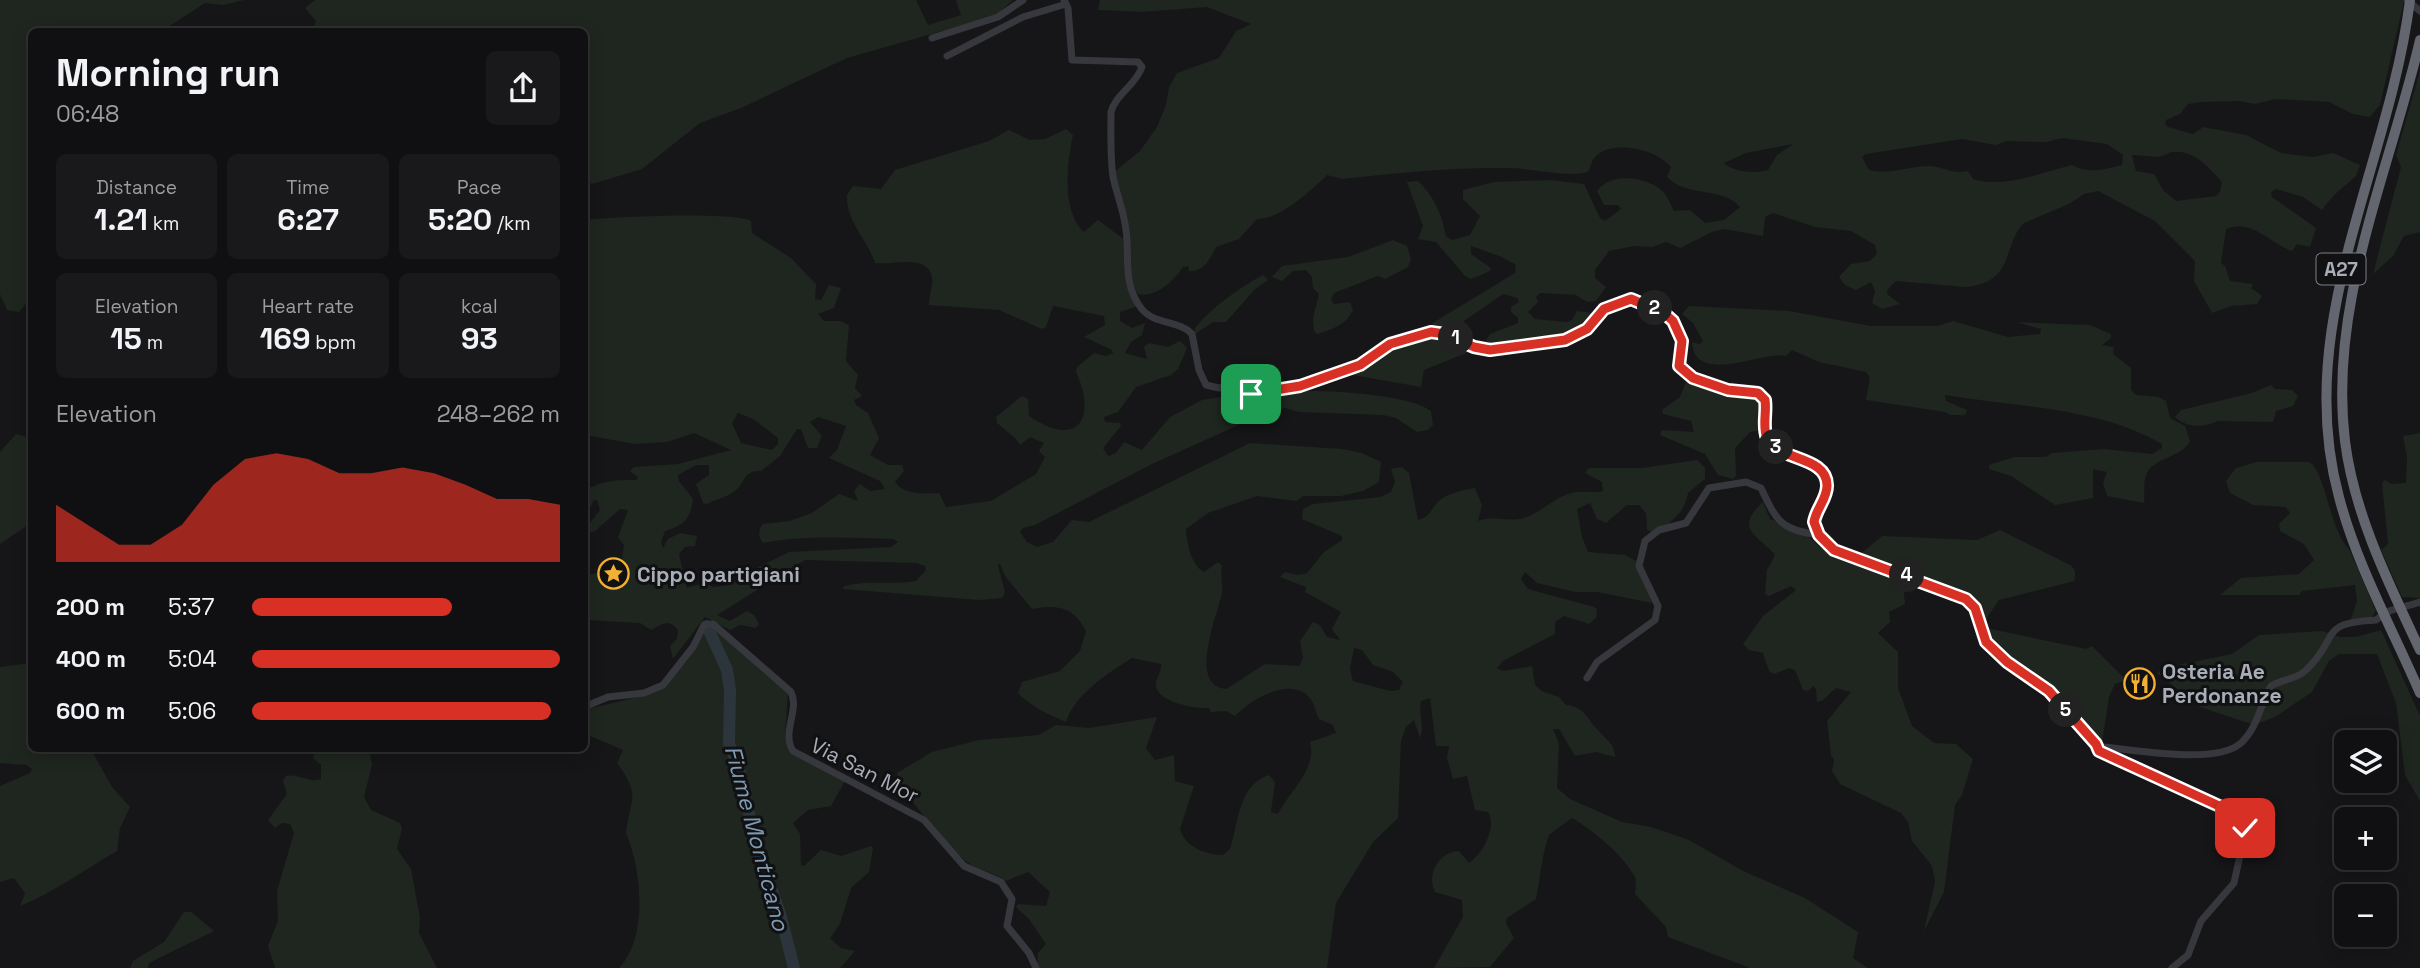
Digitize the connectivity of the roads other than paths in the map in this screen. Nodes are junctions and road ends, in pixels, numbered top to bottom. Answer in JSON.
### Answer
{"nodes":[{"id":1,"x":1023,"y":0,"type":"edge"},
{"id":2,"x":2409,"y":0,"type":"edge"},
{"id":3,"x":1065,"y":2,"type":"edge"},
{"id":4,"x":2420,"y":12,"type":"edge"},
{"id":5,"x":932,"y":38,"type":"dead end"},
{"id":6,"x":2420,"y":40,"type":"edge"},
{"id":7,"x":947,"y":56,"type":"dead end"},
{"id":8,"x":1819,"y":535,"type":"junction"},
{"id":9,"x":2420,"y":602,"type":"edge"},
{"id":10,"x":2418,"y":646,"type":"edge"},
{"id":11,"x":1587,"y":678,"type":"dead end"},
{"id":12,"x":2420,"y":693,"type":"edge"},
{"id":13,"x":588,"y":705,"type":"edge"},
{"id":14,"x":2096,"y":744,"type":"junction"},
{"id":15,"x":1035,"y":968,"type":"edge"},
{"id":16,"x":2172,"y":968,"type":"edge"}],
"edges":[{"from":1,"to":5,"type":"street"},
{"from":2,"to":4,"type":"street"},
{"from":2,"to":12,"type":"highway","number":"A27"},
{"from":3,"to":7,"type":"street"},
{"from":3,"to":8,"type":"street"},
{"from":6,"to":10,"type":"highway","number":"A27"},
{"from":8,"to":11,"type":"street"},
{"from":8,"to":14,"type":"street"},
{"from":9,"to":14,"type":"street"},
{"from":13,"to":15,"type":"street","name":"Via San Mor"},
{"from":14,"to":16,"type":"street"}]}
